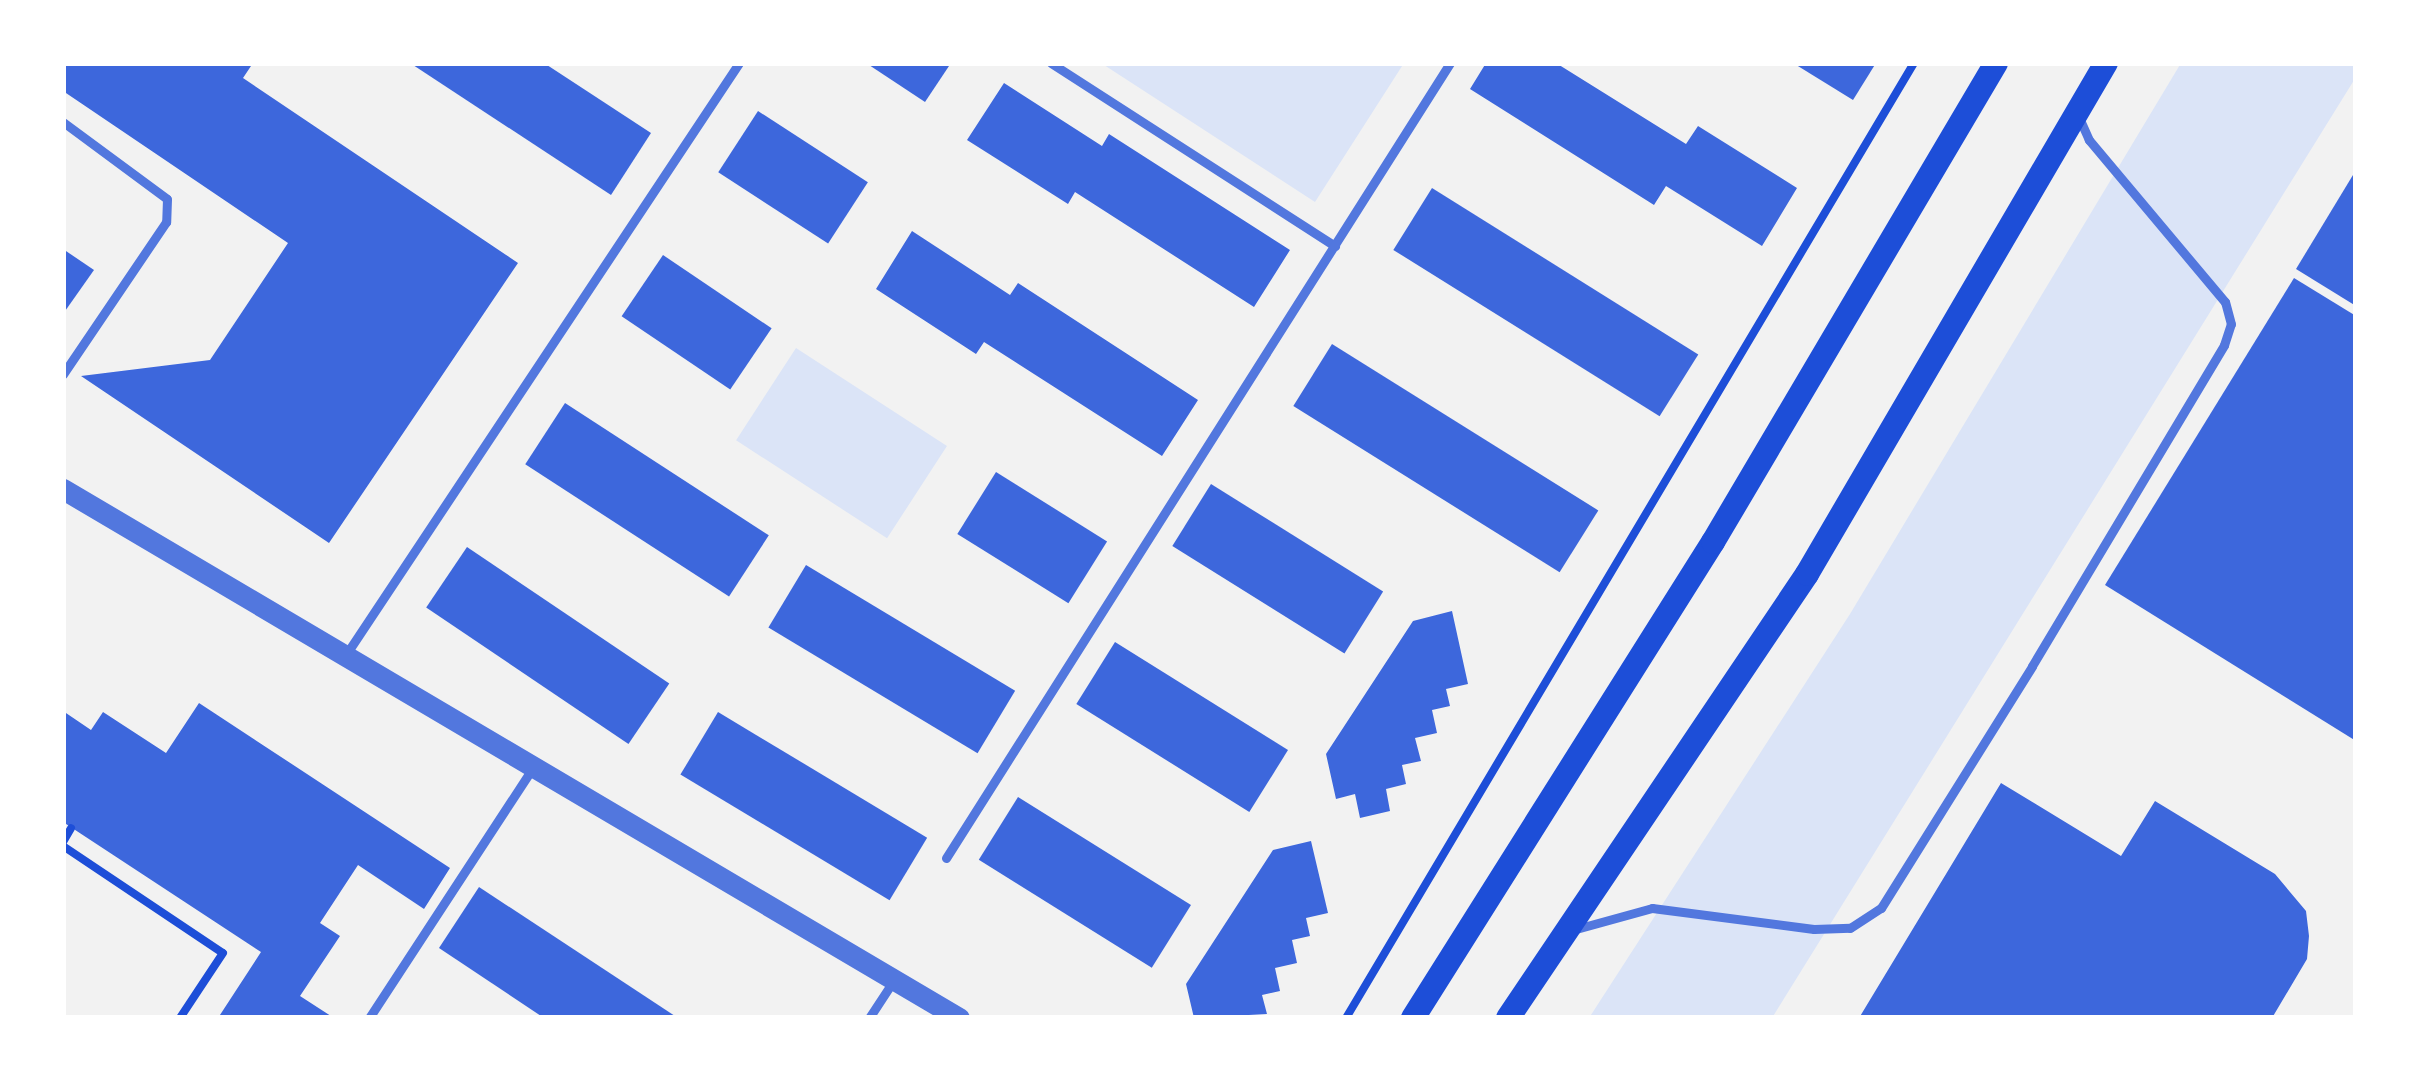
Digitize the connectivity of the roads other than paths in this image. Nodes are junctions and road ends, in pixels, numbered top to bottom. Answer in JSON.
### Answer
{"nodes":[{"id":1,"x":739,"y":63,"type":"edge"},
{"id":2,"x":1051,"y":63,"type":"edge"},
{"id":3,"x":1450,"y":63,"type":"edge"},
{"id":4,"x":1996,"y":63,"type":"edge"},
{"id":5,"x":2106,"y":63,"type":"edge"},
{"id":6,"x":2077,"y":113,"type":"junction"},
{"id":7,"x":63,"y":122,"type":"edge"},
{"id":8,"x":1335,"y":246,"type":"junction"},
{"id":9,"x":63,"y":374,"type":"edge"},
{"id":10,"x":63,"y":489,"type":"edge"},
{"id":11,"x":345,"y":656,"type":"junction"},
{"id":12,"x":533,"y":767,"type":"junction"},
{"id":13,"x":946,"y":858,"type":"dead end"},
{"id":14,"x":1565,"y":933,"type":"junction"},
{"id":15,"x":894,"y":980,"type":"junction"},
{"id":16,"x":369,"y":1018,"type":"edge"},
{"id":17,"x":869,"y":1018,"type":"edge"},
{"id":18,"x":959,"y":1018,"type":"edge"},
{"id":19,"x":1413,"y":1018,"type":"edge"},
{"id":20,"x":1508,"y":1018,"type":"edge"}],
"edges":[{"from":1,"to":11,"type":"lane"},
{"from":2,"to":8,"type":"lane"},
{"from":3,"to":8,"type":"lane"},
{"from":4,"to":19,"type":"main road"},
{"from":5,"to":6,"type":"main road"},
{"from":6,"to":14,"type":"main road"},
{"from":6,"to":14,"type":"lane"},
{"from":7,"to":9,"type":"lane"},
{"from":8,"to":13,"type":"lane"},
{"from":10,"to":11,"type":"street"},
{"from":11,"to":12,"type":"street"},
{"from":12,"to":15,"type":"street"},
{"from":12,"to":16,"type":"lane"},
{"from":14,"to":20,"type":"main road"},
{"from":15,"to":17,"type":"lane"},
{"from":15,"to":18,"type":"street"}]}
